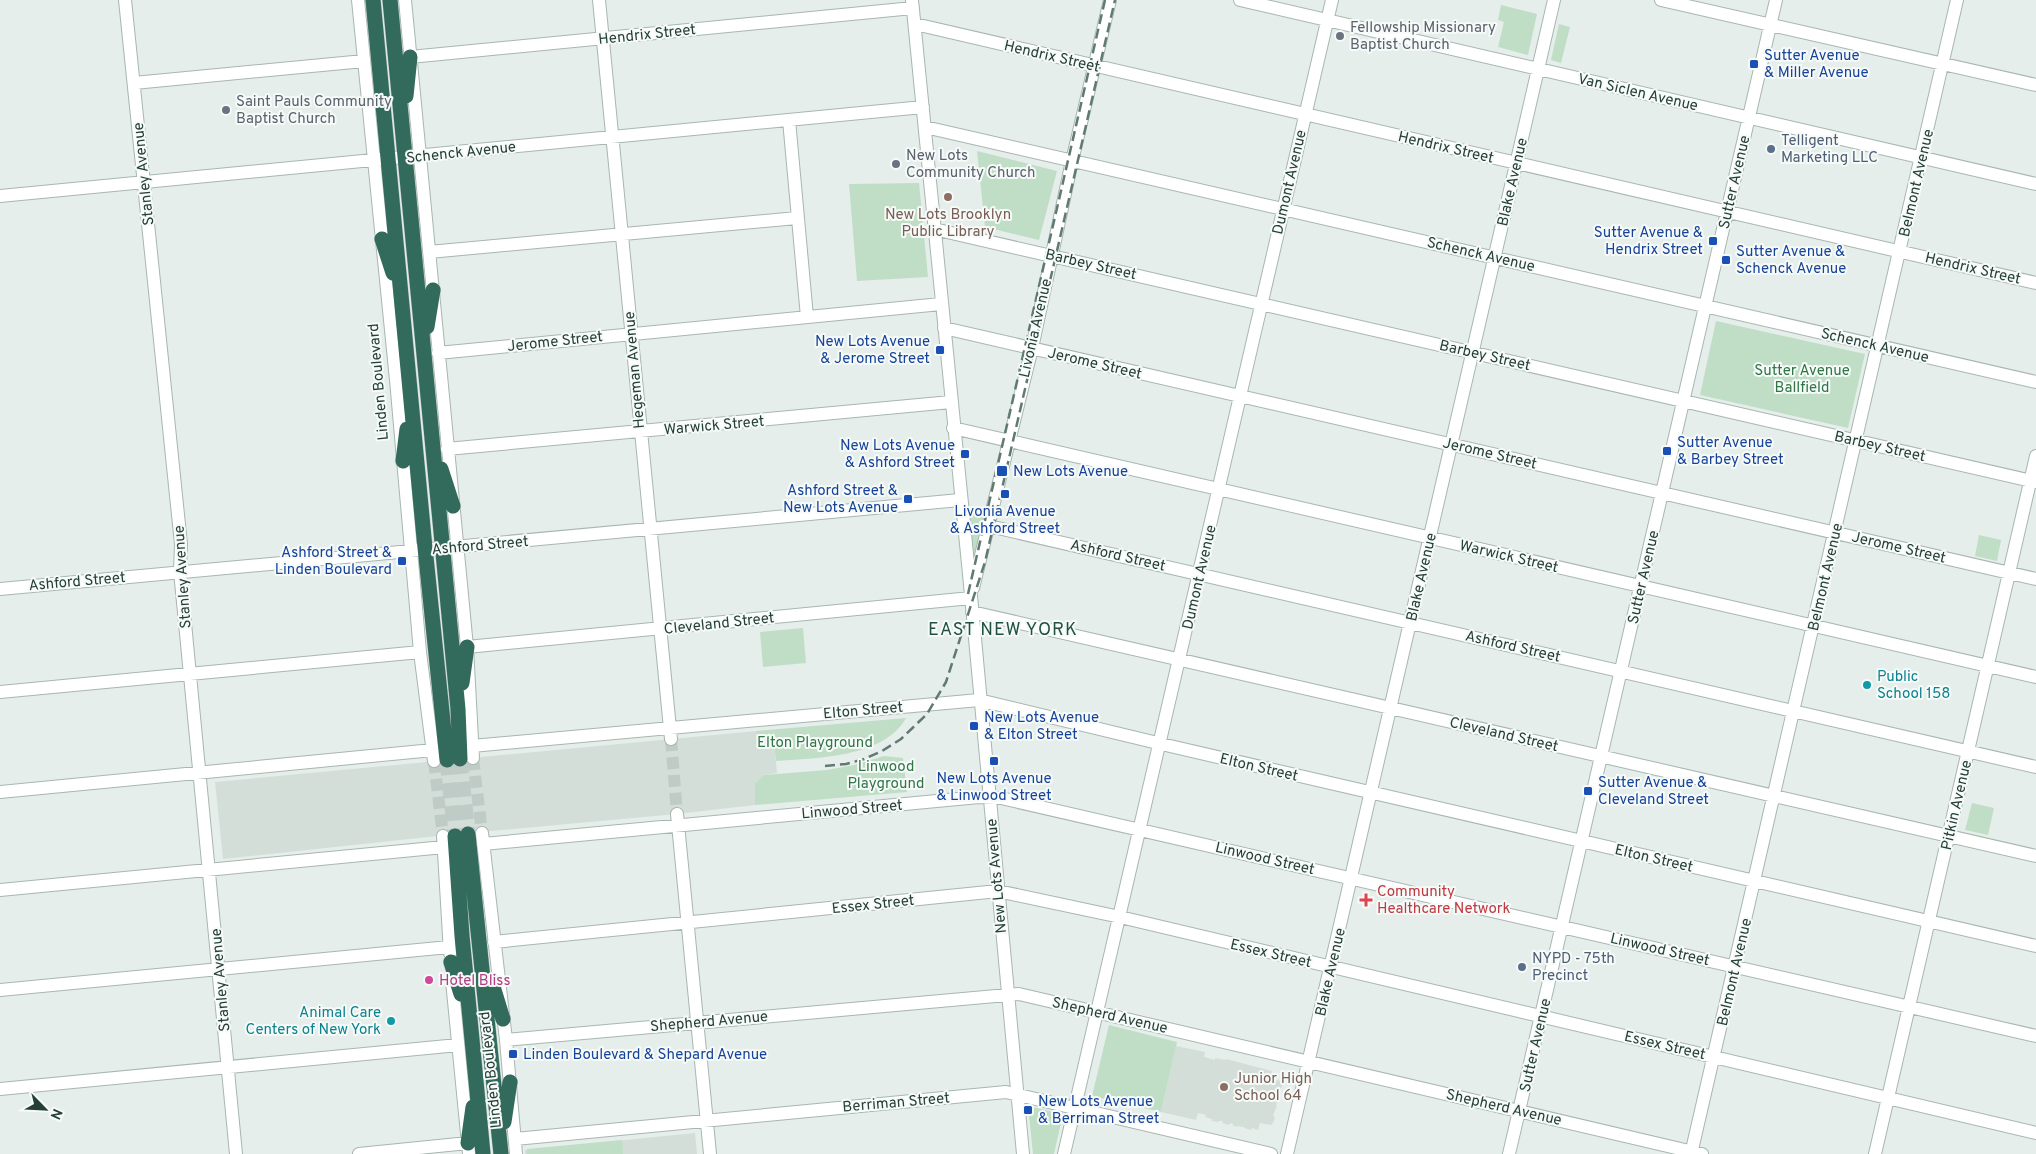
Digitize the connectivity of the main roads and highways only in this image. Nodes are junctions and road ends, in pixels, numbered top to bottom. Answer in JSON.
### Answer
{"nodes":[{"id":1,"x":373,"y":0,"type":"edge"},
{"id":2,"x":390,"y":0,"type":"edge"},
{"id":3,"x":410,"y":57,"type":"road end"},
{"id":4,"x":402,"y":124,"type":"junction"},
{"id":5,"x":382,"y":239,"type":"road end"},
{"id":6,"x":433,"y":290,"type":"road end"},
{"id":7,"x":401,"y":295,"type":"junction"},
{"id":8,"x":424,"y":348,"type":"junction"},
{"id":9,"x":411,"y":398,"type":"junction"},
{"id":10,"x":432,"y":438,"type":"junction"},
{"id":11,"x":403,"y":461,"type":"road end"},
{"id":12,"x":453,"y":506,"type":"road end"},
{"id":13,"x":467,"y":647,"type":"road end"},
{"id":14,"x":458,"y":709,"type":"junction"},
{"id":15,"x":481,"y":951,"type":"junction"},
{"id":16,"x":451,"y":962,"type":"road end"},
{"id":17,"x":504,"y":1019,"type":"road end"},
{"id":18,"x":471,"y":1022,"type":"junction"},
{"id":19,"x":476,"y":1078,"type":"junction"},
{"id":20,"x":510,"y":1082,"type":"road end"},
{"id":21,"x":469,"y":1149,"type":"edge"},
{"id":22,"x":501,"y":1151,"type":"edge"},
{"id":23,"x":483,"y":1154,"type":"edge"}],
"edges":[{"from":1,"to":7,"type":"highway","name":"Linden Boulevard"},
{"from":2,"to":4,"type":"highway"},
{"from":3,"to":4,"type":"highway"},
{"from":4,"to":8,"type":"highway"},
{"from":5,"to":7,"type":"highway"},
{"from":6,"to":8,"type":"highway"},
{"from":7,"to":9,"type":"highway","name":"Linden Boulevard"},
{"from":8,"to":10,"type":"highway"},
{"from":9,"to":11,"type":"highway"},
{"from":9,"to":14,"type":"highway","name":"Linden Boulevard"},
{"from":10,"to":12,"type":"highway"},
{"from":10,"to":14,"type":"highway"},
{"from":13,"to":14,"type":"highway"},
{"from":15,"to":17,"type":"highway"},
{"from":15,"to":18,"type":"highway","name":"Linden Boulevard"},
{"from":15,"to":22,"type":"highway","name":"Linden Boulevard"},
{"from":16,"to":18,"type":"highway"},
{"from":18,"to":19,"type":"highway","name":"Linden Boulevard"},
{"from":19,"to":21,"type":"highway"},
{"from":19,"to":23,"type":"highway","name":"Linden Boulevard"},
{"from":20,"to":22,"type":"highway"}]}
